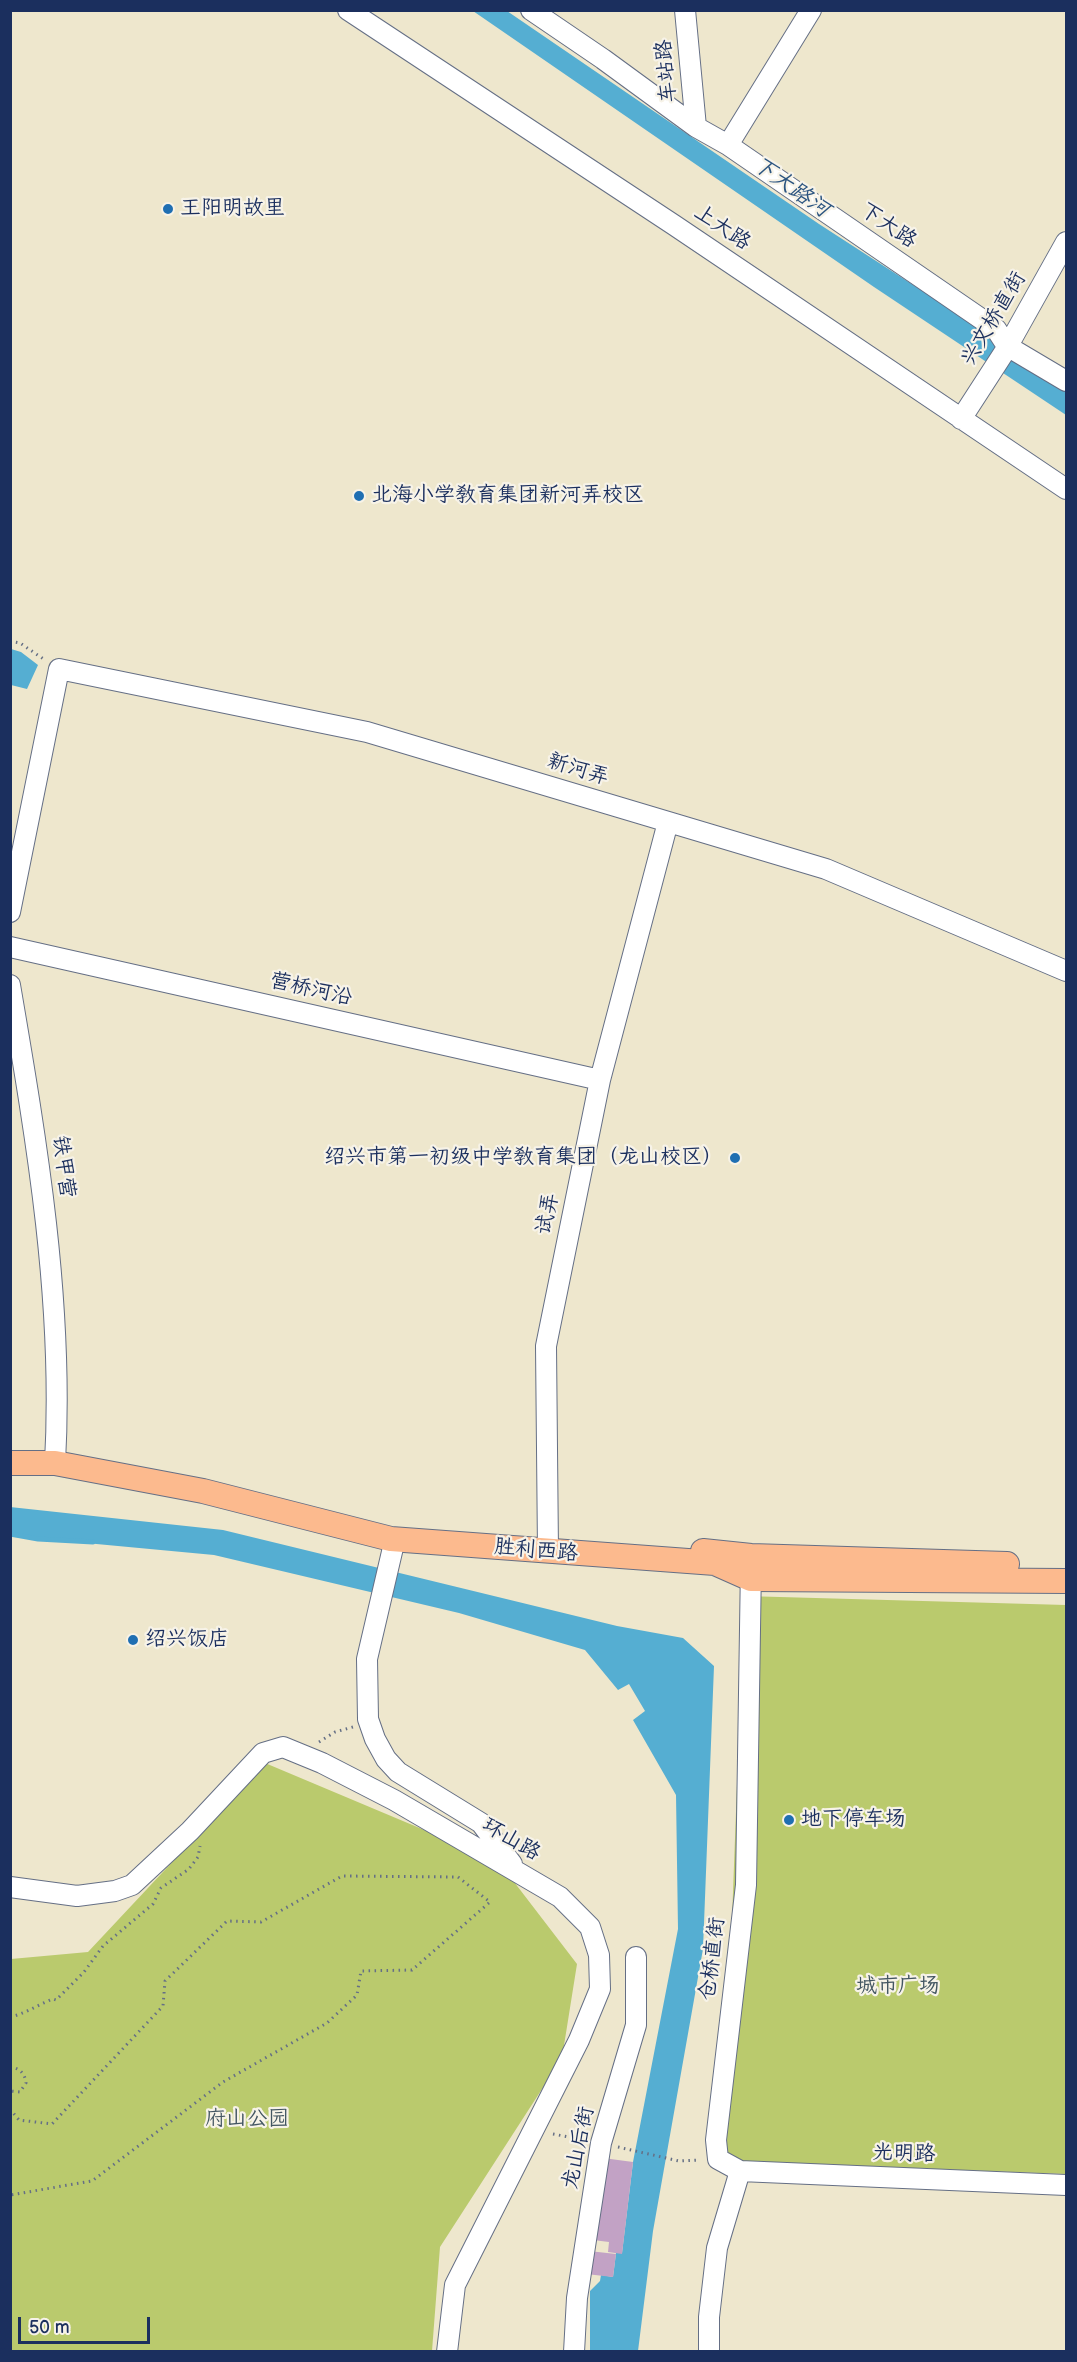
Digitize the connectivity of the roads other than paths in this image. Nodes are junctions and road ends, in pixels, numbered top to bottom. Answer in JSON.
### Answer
{"nodes":[{"id":1,"x":348,"y":10,"type":"edge"},
{"id":2,"x":531,"y":10,"type":"edge"},
{"id":3,"x":686,"y":10,"type":"edge"},
{"id":4,"x":811,"y":10,"type":"edge"},
{"id":5,"x":696,"y":127,"type":"junction"},
{"id":6,"x":728,"y":145,"type":"junction"},
{"id":7,"x":1066,"y":242,"type":"edge"},
{"id":8,"x":1006,"y":349,"type":"junction"},
{"id":9,"x":1066,"y":381,"type":"edge"},
{"id":10,"x":961,"y":419,"type":"junction"},
{"id":11,"x":1066,"y":489,"type":"edge"},
{"id":12,"x":668,"y":822,"type":"junction"},
{"id":13,"x":10,"y":912,"type":"edge"},
{"id":14,"x":10,"y":947,"type":"edge"},
{"id":15,"x":1066,"y":971,"type":"edge"},
{"id":16,"x":10,"y":985,"type":"edge"},
{"id":17,"x":600,"y":1080,"type":"junction"},
{"id":18,"x":10,"y":1449,"type":"edge"},
{"id":19,"x":55,"y":1456,"type":"junction"},
{"id":20,"x":10,"y":1463,"type":"edge"},
{"id":21,"x":395,"y":1539,"type":"junction"},
{"id":22,"x":548,"y":1546,"type":"junction"},
{"id":23,"x":1066,"y":1566,"type":"edge"},
{"id":24,"x":751,"y":1567,"type":"junction"},
{"id":25,"x":1066,"y":1581,"type":"edge"},
{"id":26,"x":520,"y":1874,"type":"junction"},
{"id":27,"x":10,"y":1887,"type":"edge"},
{"id":28,"x":636,"y":1957,"type":"dead end"},
{"id":29,"x":740,"y":2171,"type":"junction"},
{"id":30,"x":1066,"y":2185,"type":"edge"},
{"id":31,"x":447,"y":2352,"type":"edge"},
{"id":32,"x":574,"y":2352,"type":"edge"},
{"id":33,"x":709,"y":2352,"type":"edge"}],
"edges":[{"from":1,"to":10,"type":"street","name":"上大路"},
{"from":2,"to":5,"type":"street","name":"下大路"},
{"from":3,"to":5,"type":"street","name":"车站路"},
{"from":4,"to":6,"type":"street"},
{"from":5,"to":6,"type":"street","name":"下大路"},
{"from":6,"to":8,"type":"street","name":"下大路"},
{"from":7,"to":8,"type":"street","name":"兴文桥直街"},
{"from":8,"to":9,"type":"street","name":"下大路"},
{"from":8,"to":10,"type":"street","name":"兴文桥直街"},
{"from":10,"to":11,"type":"street","name":"上大路"},
{"from":12,"to":13,"type":"street","name":"新河弄"},
{"from":12,"to":15,"type":"street","name":"新河弄"},
{"from":12,"to":17,"type":"street","name":"试弄"},
{"from":14,"to":17,"type":"street","name":"营桥河沿"},
{"from":16,"to":19,"type":"street","name":"铁甲营"},
{"from":17,"to":22,"type":"street","name":"试弄"},
{"from":18,"to":19,"type":"main road","name":"胜利西路"},
{"from":19,"to":20,"type":"main road","name":"胜利西路"},
{"from":19,"to":21,"type":"main road","name":"胜利西路"},
{"from":19,"to":22,"type":"main road","name":"胜利西路"},
{"from":21,"to":22,"type":"main road","name":"胜利西路"},
{"from":21,"to":26,"type":"street"},
{"from":22,"to":24,"type":"main road","name":"胜利西路"},
{"from":23,"to":24,"type":"main road","name":"胜利西路"},
{"from":24,"to":25,"type":"main road","name":"胜利西路"},
{"from":24,"to":29,"type":"street","name":"仓桥直街"},
{"from":26,"to":27,"type":"street","name":"环山路"},
{"from":26,"to":31,"type":"street","name":"环山路"},
{"from":28,"to":32,"type":"street","name":"龙山后街"},
{"from":29,"to":30,"type":"street","name":"光明路"},
{"from":29,"to":33,"type":"street"}]}
